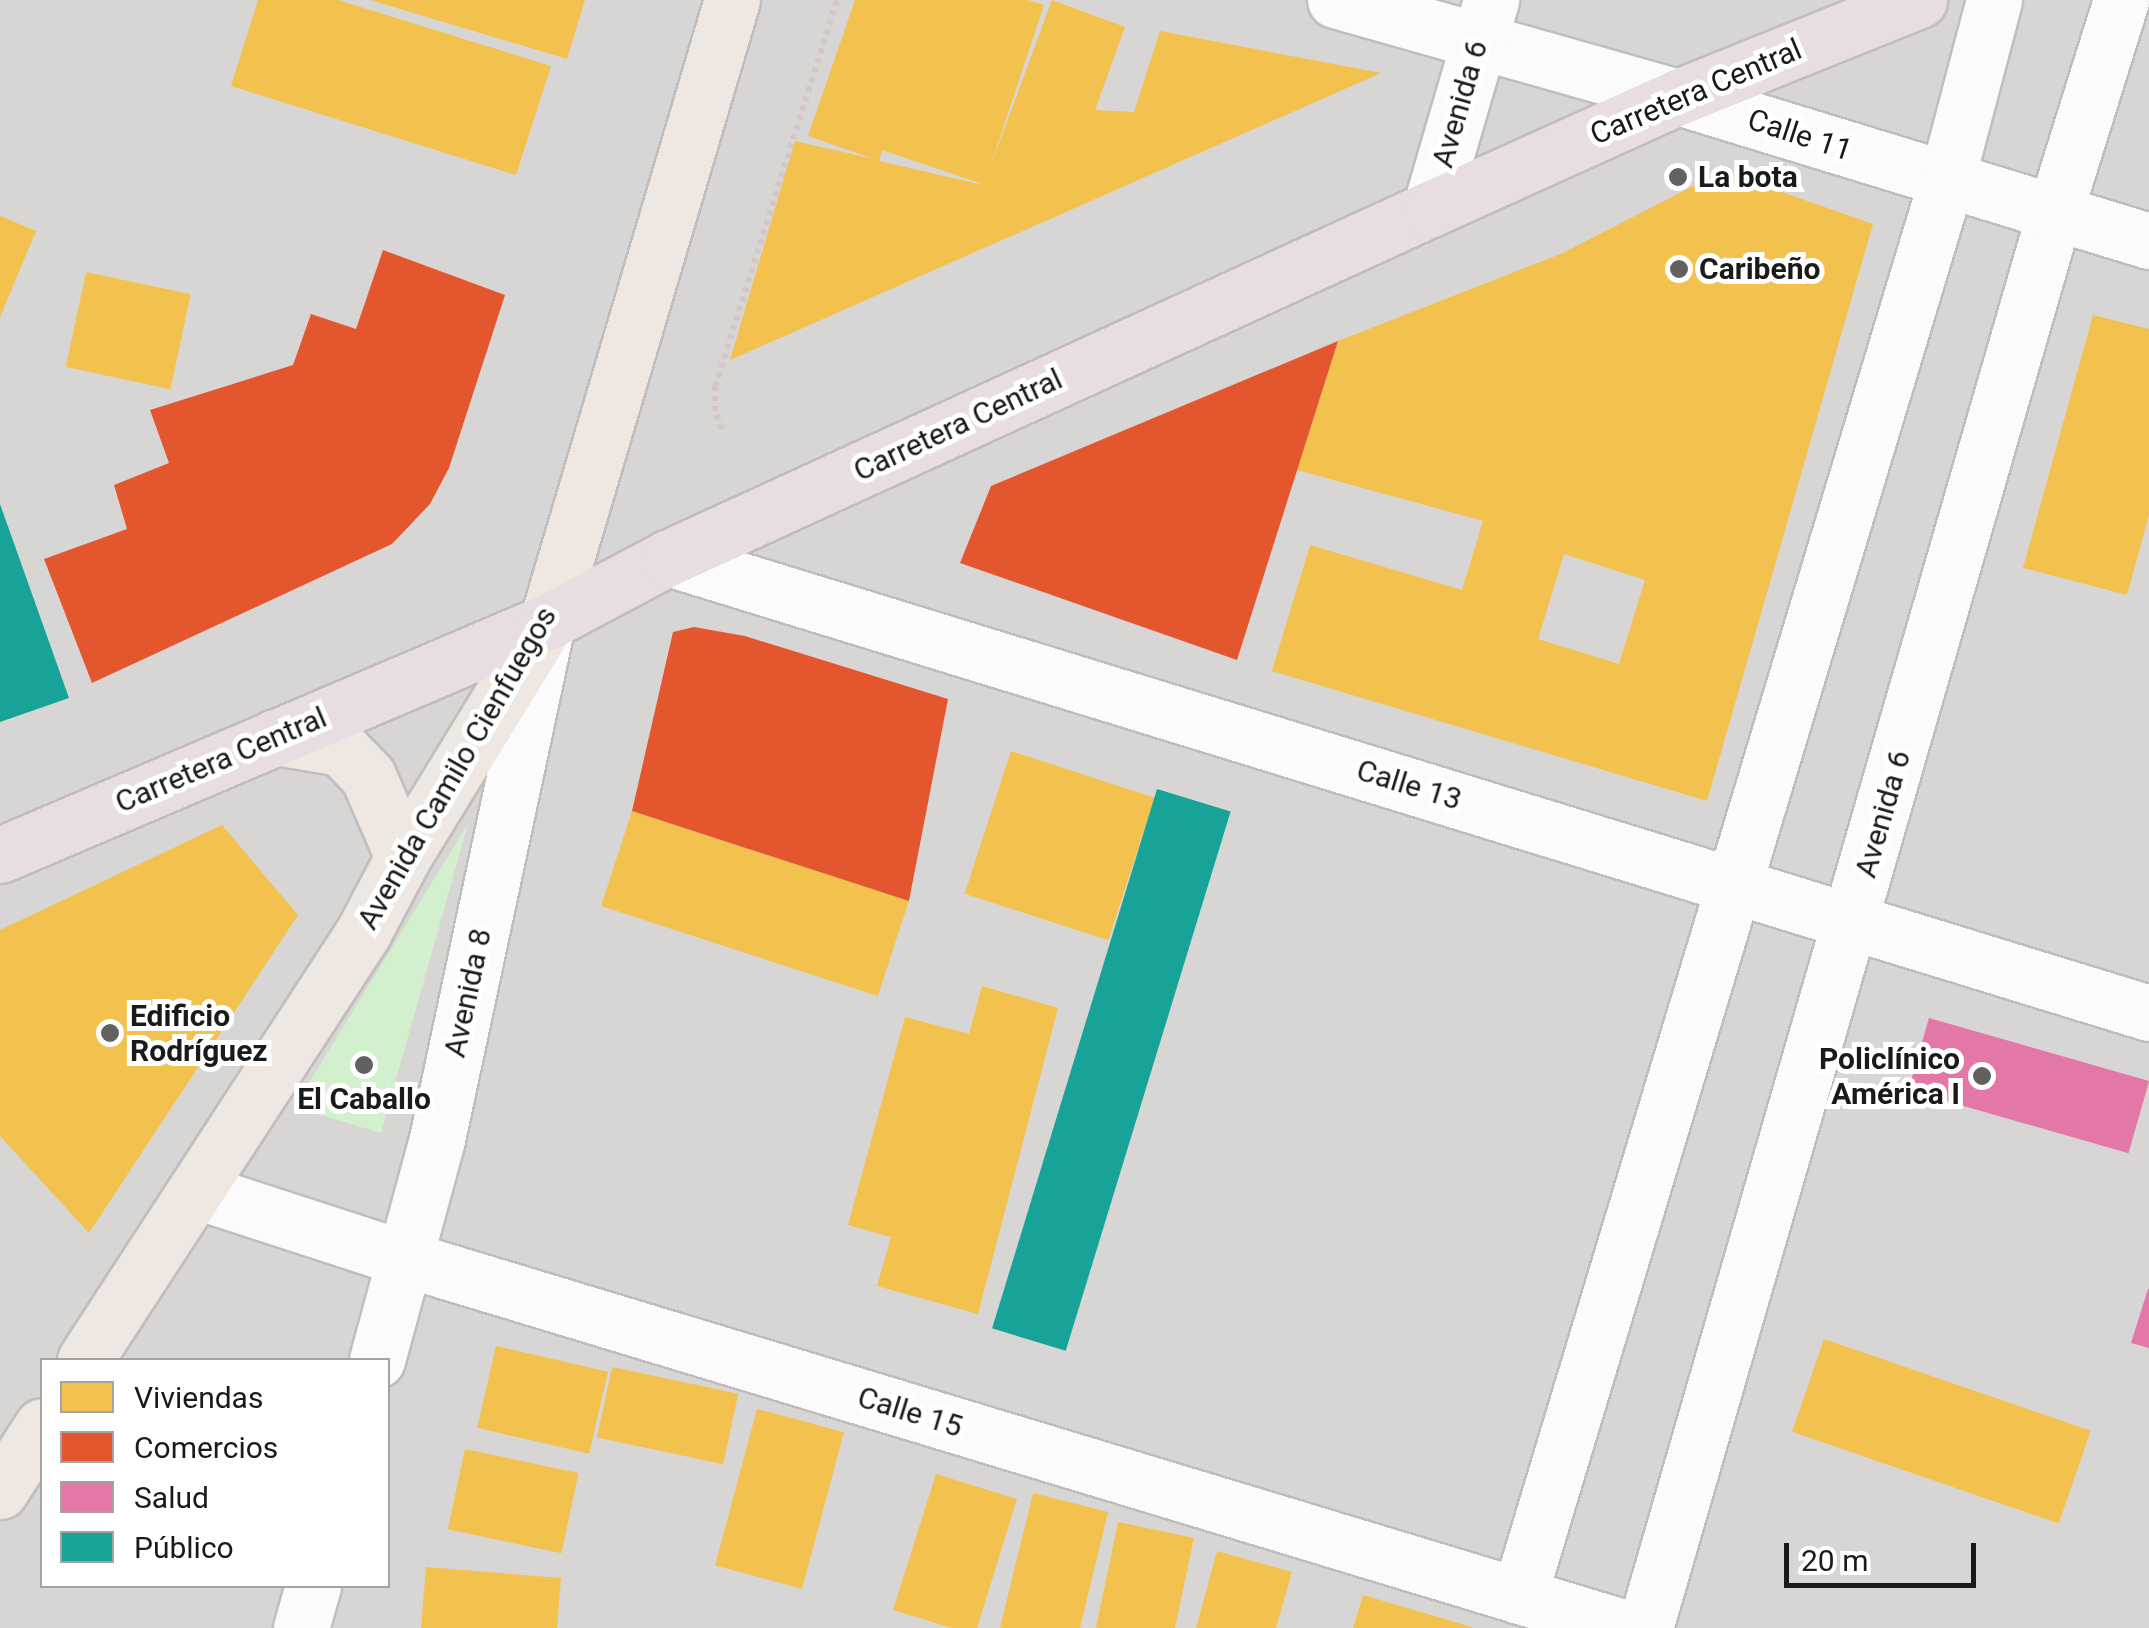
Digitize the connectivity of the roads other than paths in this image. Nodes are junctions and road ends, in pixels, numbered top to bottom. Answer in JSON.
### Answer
{"nodes":[{"id":1,"x":732,"y":0,"type":"edge"},
{"id":2,"x":1334,"y":0,"type":"edge"},
{"id":3,"x":1919,"y":0,"type":"edge"},
{"id":4,"x":1994,"y":0,"type":"edge"},
{"id":5,"x":2121,"y":0,"type":"edge"},
{"id":6,"x":1485,"y":20,"type":"edge"},
{"id":7,"x":1678,"y":97,"type":"junction"},
{"id":8,"x":1946,"y":182,"type":"junction"},
{"id":9,"x":1430,"y":209,"type":"junction"},
{"id":10,"x":2054,"y":212,"type":"junction"},
{"id":11,"x":2149,"y":241,"type":"edge"},
{"id":12,"x":668,"y":558,"type":"junction"},
{"id":13,"x":547,"y":622,"type":"junction"},
{"id":14,"x":276,"y":737,"type":"junction"},
{"id":15,"x":0,"y":855,"type":"edge"},
{"id":16,"x":404,"y":857,"type":"junction"},
{"id":17,"x":1734,"y":885,"type":"junction"},
{"id":18,"x":1852,"y":924,"type":"junction"},
{"id":19,"x":2149,"y":1013,"type":"edge"},
{"id":20,"x":197,"y":1190,"type":"junction"},
{"id":21,"x":406,"y":1259,"type":"junction"},
{"id":22,"x":86,"y":1358,"type":"edge"},
{"id":23,"x":378,"y":1358,"type":"edge"},
{"id":24,"x":40,"y":1429,"type":"edge"},
{"id":25,"x":0,"y":1491,"type":"edge"},
{"id":26,"x":312,"y":1588,"type":"edge"},
{"id":27,"x":1551,"y":1612,"type":"edge"},
{"id":28,"x":301,"y":1628,"type":"edge"},
{"id":29,"x":1626,"y":1628,"type":"edge"},
{"id":30,"x":1645,"y":1628,"type":"edge"}],
"edges":[{"from":1,"to":13,"type":"main road","name":"Avenida Camilo Cienfuegos"},
{"from":2,"to":6,"type":"street","name":"Calle 11"},
{"from":3,"to":7,"type":"highway","name":"Carretera Central"},
{"from":4,"to":8,"type":"street"},
{"from":5,"to":10,"type":"street","name":"Avenida 6"},
{"from":6,"to":7,"type":"street","name":"Calle 11"},
{"from":6,"to":9,"type":"street","name":"Avenida 6"},
{"from":7,"to":8,"type":"street","name":"Calle 11"},
{"from":7,"to":9,"type":"highway","name":"Carretera Central"},
{"from":8,"to":10,"type":"street","name":"Calle 11"},
{"from":8,"to":17,"type":"street"},
{"from":9,"to":12,"type":"highway","name":"Carretera Central"},
{"from":10,"to":11,"type":"street","name":"Calle 11"},
{"from":10,"to":18,"type":"street","name":"Avenida 6"},
{"from":12,"to":13,"type":"highway","name":"Carretera Central"},
{"from":12,"to":17,"type":"street","name":"Calle 13"},
{"from":13,"to":14,"type":"highway","name":"Carretera Central"},
{"from":13,"to":16,"type":"main road","name":"Avenida Camilo Cienfuegos"},
{"from":13,"to":21,"type":"street","name":"Avenida 8"},
{"from":14,"to":15,"type":"highway","name":"Carretera Central"},
{"from":14,"to":16,"type":"main road"},
{"from":16,"to":20,"type":"main road","name":"Avenida Camilo Cienfuegos"},
{"from":17,"to":18,"type":"street","name":"Calle 13"},
{"from":17,"to":27,"type":"street"},
{"from":18,"to":19,"type":"street","name":"Calle 13"},
{"from":18,"to":30,"type":"street","name":"Avenida 6"},
{"from":20,"to":21,"type":"street","name":"Calle 15"},
{"from":20,"to":22,"type":"main road","name":"Avenida Camilo Cienfuegos"},
{"from":21,"to":23,"type":"street","name":"Avenida 8"},
{"from":21,"to":27,"type":"street","name":"Calle 15"},
{"from":24,"to":25,"type":"main road"},
{"from":26,"to":28,"type":"street"},
{"from":27,"to":29,"type":"street","name":"Calle 15"}]}
